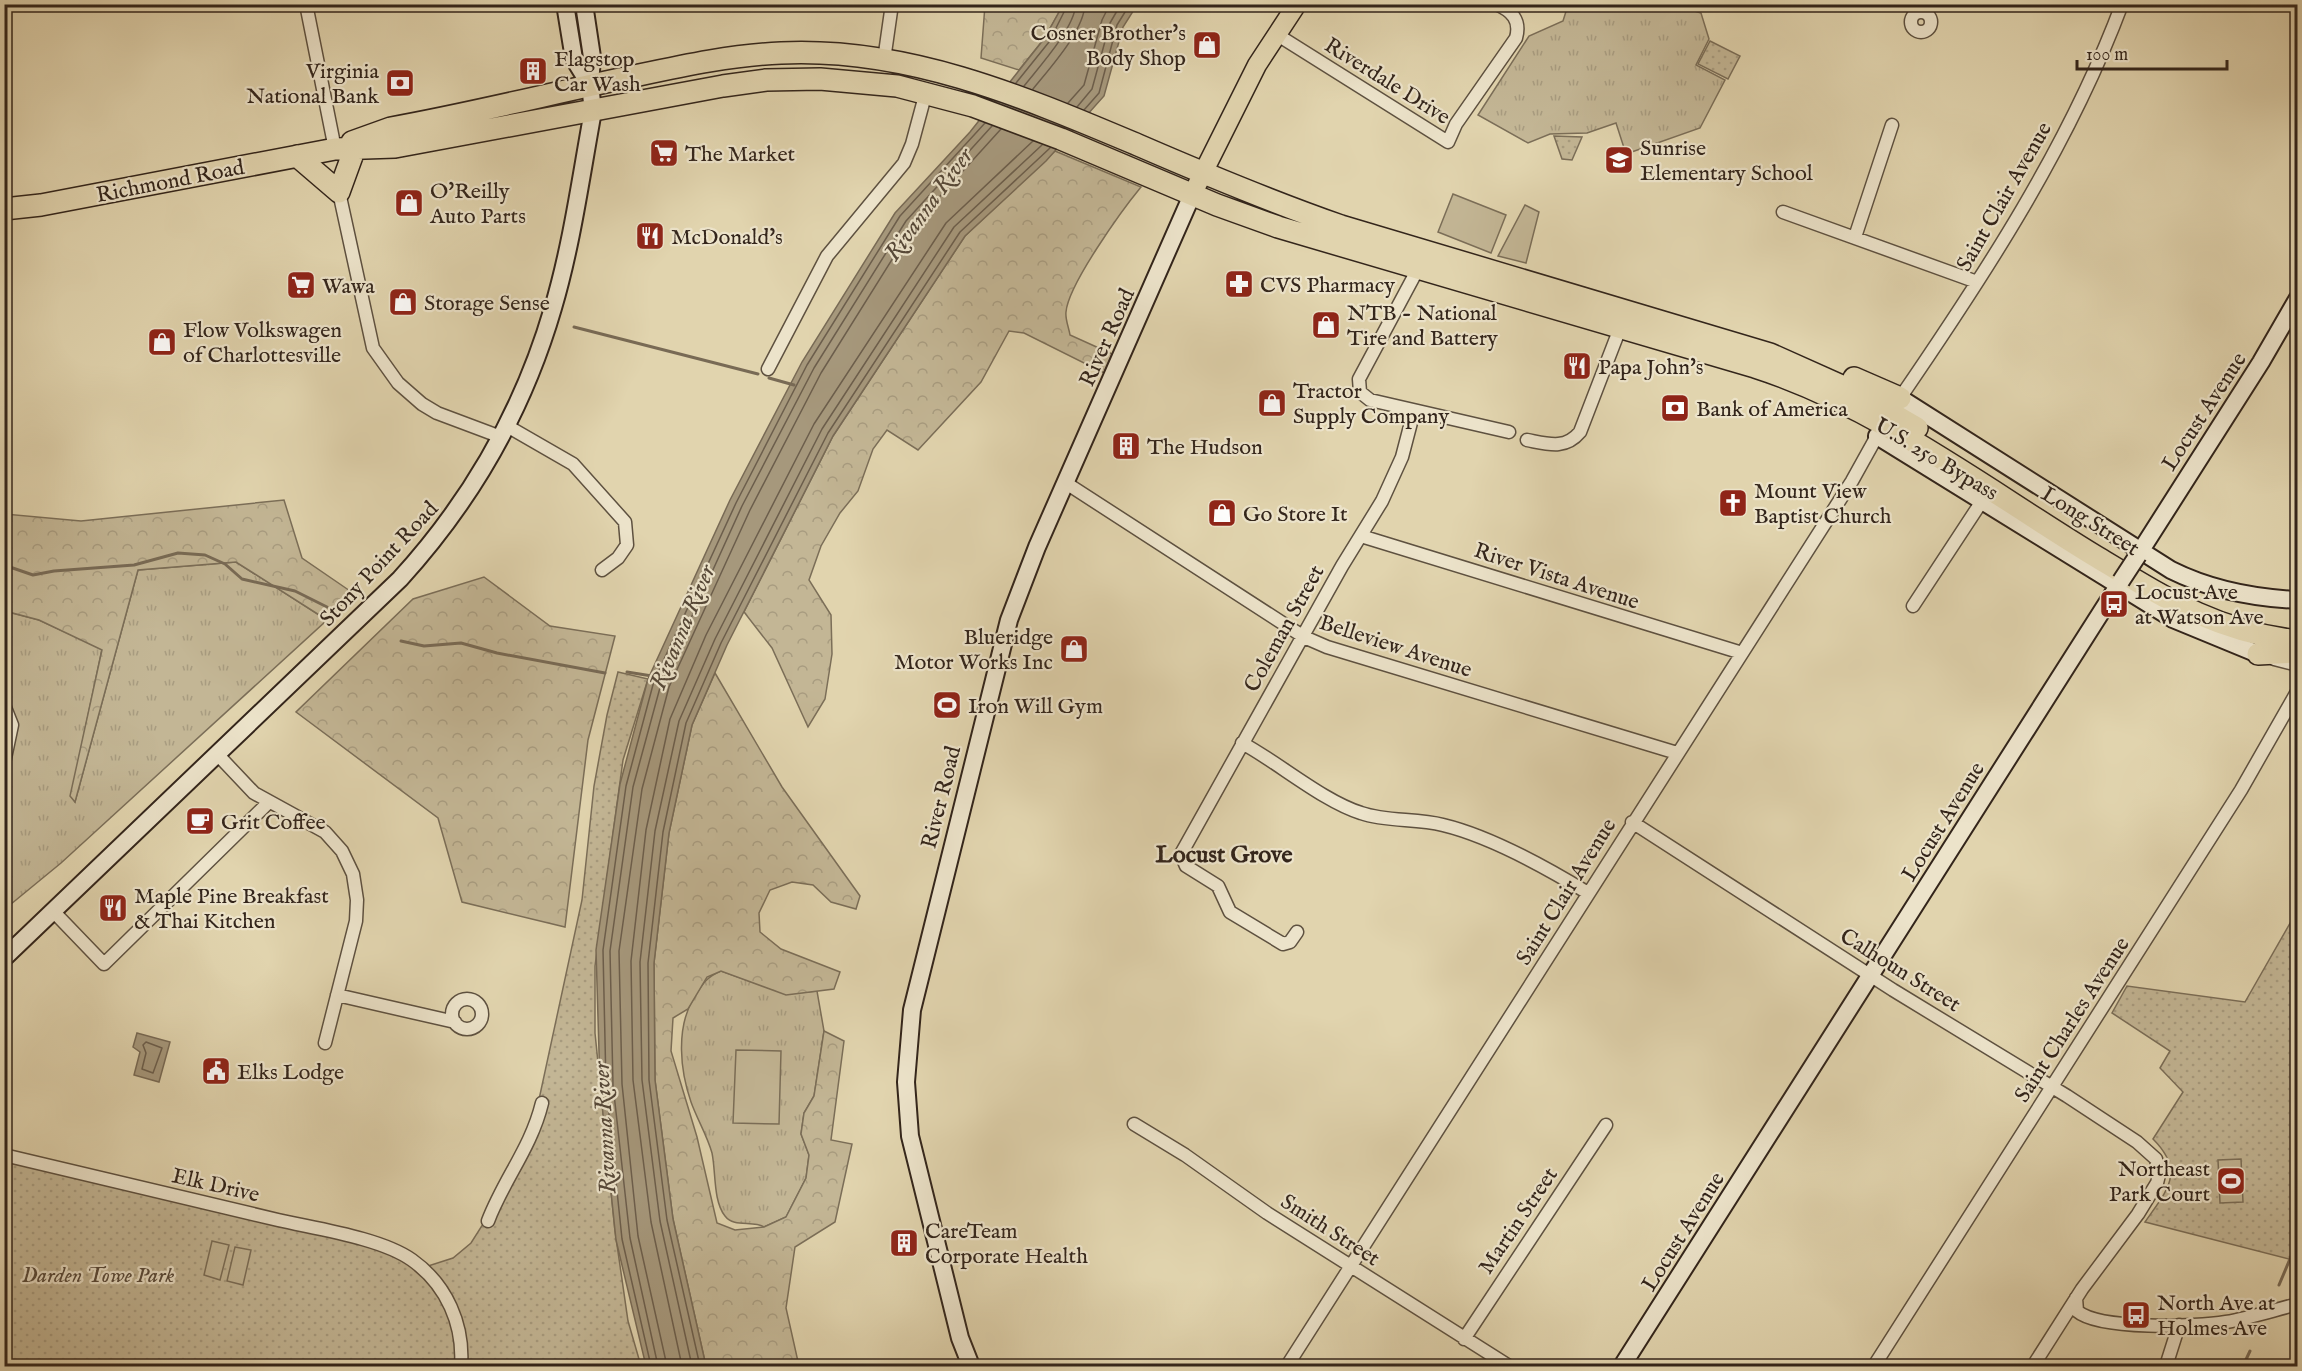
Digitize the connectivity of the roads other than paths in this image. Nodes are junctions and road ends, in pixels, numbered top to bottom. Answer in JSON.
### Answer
{"nodes":[{"id":1,"x":306,"y":4,"type":"edge"},
{"id":2,"x":565,"y":4,"type":"edge"},
{"id":3,"x":584,"y":4,"type":"edge"},
{"id":4,"x":892,"y":4,"type":"edge"},
{"id":5,"x":1297,"y":4,"type":"edge"},
{"id":6,"x":1496,"y":4,"type":"edge"},
{"id":7,"x":2122,"y":4,"type":"edge"},
{"id":8,"x":1275,"y":34,"type":"junction"},
{"id":9,"x":884,"y":60,"type":"junction"},
{"id":10,"x":590,"y":85,"type":"junction"},
{"id":11,"x":926,"y":92,"type":"junction"},
{"id":12,"x":593,"y":111,"type":"junction"},
{"id":13,"x":1892,"y":125,"type":"dead end"},
{"id":14,"x":345,"y":149,"type":"junction"},
{"id":15,"x":297,"y":156,"type":"junction"},
{"id":16,"x":1203,"y":173,"type":"junction"},
{"id":17,"x":339,"y":192,"type":"junction"},
{"id":18,"x":1192,"y":195,"type":"junction"},
{"id":19,"x":4,"y":209,"type":"edge"},
{"id":20,"x":1783,"y":212,"type":"dead end"},
{"id":21,"x":1855,"y":237,"type":"junction"},
{"id":22,"x":1423,"y":260,"type":"junction"},
{"id":23,"x":1977,"y":282,"type":"junction"},
{"id":24,"x":2298,"y":298,"type":"edge"},
{"id":25,"x":1623,"y":319,"type":"junction"},
{"id":26,"x":1763,"y":361,"type":"junction"},
{"id":27,"x":768,"y":369,"type":"dead end"},
{"id":28,"x":1900,"y":398,"type":"junction"},
{"id":29,"x":1414,"y":411,"type":"junction"},
{"id":30,"x":504,"y":432,"type":"junction"},
{"id":31,"x":1509,"y":432,"type":"dead end"},
{"id":32,"x":1877,"y":436,"type":"junction"},
{"id":33,"x":1527,"y":440,"type":"dead end"},
{"id":34,"x":1066,"y":483,"type":"junction"},
{"id":35,"x":1982,"y":501,"type":"junction"},
{"id":36,"x":1361,"y":536,"type":"junction"},
{"id":37,"x":2139,"y":553,"type":"junction"},
{"id":38,"x":602,"y":570,"type":"dead end"},
{"id":39,"x":2119,"y":583,"type":"junction"},
{"id":40,"x":2298,"y":600,"type":"edge"},
{"id":41,"x":1913,"y":606,"type":"dead end"},
{"id":42,"x":2298,"y":627,"type":"edge"},
{"id":43,"x":1304,"y":637,"type":"junction"},
{"id":44,"x":2298,"y":641,"type":"edge"},
{"id":45,"x":2298,"y":652,"type":"edge"},
{"id":46,"x":1742,"y":653,"type":"junction"},
{"id":47,"x":2258,"y":654,"type":"junction"},
{"id":48,"x":2298,"y":665,"type":"edge"},
{"id":49,"x":2298,"y":690,"type":"edge"},
{"id":50,"x":4,"y":705,"type":"edge"},
{"id":51,"x":1242,"y":743,"type":"junction"},
{"id":52,"x":1677,"y":753,"type":"junction"},
{"id":53,"x":217,"y":754,"type":"junction"},
{"id":54,"x":4,"y":763,"type":"edge"},
{"id":55,"x":268,"y":803,"type":"junction"},
{"id":56,"x":1632,"y":822,"type":"junction"},
{"id":57,"x":1588,"y":893,"type":"junction"},
{"id":58,"x":53,"y":911,"type":"junction"},
{"id":59,"x":1297,"y":932,"type":"dead end"},
{"id":60,"x":4,"y":958,"type":"edge"},
{"id":61,"x":1871,"y":975,"type":"junction"},
{"id":62,"x":337,"y":995,"type":"junction"},
{"id":63,"x":455,"y":1022,"type":"dead end"},
{"id":64,"x":325,"y":1043,"type":"dead end"},
{"id":65,"x":2052,"y":1087,"type":"junction"},
{"id":66,"x":542,"y":1103,"type":"dead end"},
{"id":67,"x":1134,"y":1125,"type":"dead end"},
{"id":68,"x":1606,"y":1125,"type":"dead end"},
{"id":69,"x":4,"y":1155,"type":"edge"},
{"id":70,"x":488,"y":1221,"type":"dead end"},
{"id":71,"x":1352,"y":1268,"type":"junction"},
{"id":72,"x":2076,"y":1298,"type":"junction"},
{"id":73,"x":2298,"y":1304,"type":"edge"},
{"id":74,"x":2179,"y":1325,"type":"junction"},
{"id":75,"x":1464,"y":1339,"type":"junction"},
{"id":76,"x":461,"y":1366,"type":"edge"},
{"id":77,"x":971,"y":1366,"type":"edge"},
{"id":78,"x":1287,"y":1366,"type":"edge"},
{"id":79,"x":1509,"y":1366,"type":"edge"},
{"id":80,"x":1622,"y":1366,"type":"edge"},
{"id":81,"x":1874,"y":1366,"type":"edge"},
{"id":82,"x":2033,"y":1366,"type":"edge"},
{"id":83,"x":2166,"y":1366,"type":"edge"}],
"edges":[{"from":1,"to":14,"type":"street"},
{"from":2,"to":10,"type":"street"},
{"from":3,"to":10,"type":"street","name":"Stony Point Road"},
{"from":4,"to":9,"type":"street"},
{"from":5,"to":8,"type":"main road"},
{"from":6,"to":8,"type":"street","name":"Riverdale Drive"},
{"from":7,"to":23,"type":"street","name":"Saint Clair Avenue"},
{"from":8,"to":16,"type":"main road"},
{"from":9,"to":10,"type":"highway","name":"Richmond Road"},
{"from":9,"to":16,"type":"highway","name":"Richmond Road"},
{"from":10,"to":12,"type":"street","name":"Stony Point Road"},
{"from":10,"to":14,"type":"highway","name":"Richmond Road"},
{"from":11,"to":12,"type":"highway","name":"Richmond Road"},
{"from":11,"to":18,"type":"highway","name":"Richmond Road"},
{"from":11,"to":27,"type":"street"},
{"from":12,"to":14,"type":"highway","name":"Richmond Road"},
{"from":12,"to":30,"type":"street","name":"Stony Point Road"},
{"from":13,"to":21,"type":"street"},
{"from":14,"to":15,"type":"highway","name":"Richmond Road"},
{"from":14,"to":17,"type":"highway"},
{"from":15,"to":17,"type":"highway"},
{"from":15,"to":19,"type":"highway","name":"Richmond Road"},
{"from":16,"to":18,"type":"main road"},
{"from":16,"to":22,"type":"highway","name":"Richmond Road"},
{"from":17,"to":30,"type":"street"},
{"from":18,"to":22,"type":"highway"},
{"from":18,"to":34,"type":"street","name":"River Road"},
{"from":20,"to":21,"type":"street"},
{"from":21,"to":23,"type":"street"},
{"from":22,"to":25,"type":"highway"},
{"from":22,"to":29,"type":"street"},
{"from":23,"to":28,"type":"street","name":"Saint Clair Avenue"},
{"from":24,"to":37,"type":"street","name":"Locust Avenue"},
{"from":25,"to":26,"type":"highway"},
{"from":25,"to":33,"type":"street"},
{"from":26,"to":28,"type":"highway"},
{"from":26,"to":32,"type":"highway"},
{"from":26,"to":42,"type":"highway"},
{"from":26,"to":44,"type":"highway","name":"U.S. 250 Bypass"},
{"from":28,"to":37,"type":"street","name":"Long Street"},
{"from":29,"to":31,"type":"street"},
{"from":29,"to":36,"type":"street","name":"Coleman Street"},
{"from":30,"to":38,"type":"street"},
{"from":30,"to":53,"type":"street","name":"Stony Point Road"},
{"from":32,"to":35,"type":"street"},
{"from":32,"to":46,"type":"street","name":"Saint Clair Avenue"},
{"from":34,"to":43,"type":"street","name":"Belleview Avenue"},
{"from":34,"to":77,"type":"street","name":"River Road"},
{"from":35,"to":39,"type":"street"},
{"from":35,"to":41,"type":"street"},
{"from":36,"to":43,"type":"street","name":"Coleman Street"},
{"from":36,"to":46,"type":"street","name":"River Vista Avenue"},
{"from":37,"to":39,"type":"street","name":"Locust Avenue","bridge":true},
{"from":37,"to":40,"type":"street","name":"Long Street"},
{"from":39,"to":47,"type":"street"},
{"from":39,"to":61,"type":"street","name":"Locust Avenue"},
{"from":43,"to":51,"type":"street","name":"Coleman Street"},
{"from":43,"to":52,"type":"street","name":"Belleview Avenue"},
{"from":45,"to":47,"type":"highway"},
{"from":46,"to":52,"type":"street","name":"Saint Clair Avenue"},
{"from":47,"to":48,"type":"street"},
{"from":49,"to":65,"type":"street","name":"Saint Charles Avenue"},
{"from":50,"to":54,"type":"street"},
{"from":51,"to":57,"type":"street"},
{"from":51,"to":59,"type":"street","name":"Coleman Street"},
{"from":52,"to":56,"type":"street","name":"Saint Clair Avenue"},
{"from":53,"to":55,"type":"street"},
{"from":53,"to":58,"type":"street","name":"Stony Point Road"},
{"from":55,"to":58,"type":"street"},
{"from":55,"to":62,"type":"street"},
{"from":56,"to":57,"type":"street","name":"Saint Clair Avenue"},
{"from":56,"to":61,"type":"street","name":"Calhoun Street"},
{"from":57,"to":71,"type":"street","name":"Saint Clair Avenue"},
{"from":58,"to":60,"type":"street","name":"Stony Point Road"},
{"from":61,"to":65,"type":"street","name":"Calhoun Street"},
{"from":61,"to":80,"type":"street","name":"Locust Avenue"},
{"from":62,"to":63,"type":"street"},
{"from":62,"to":64,"type":"street"},
{"from":65,"to":72,"type":"street","name":"Calhoun Street"},
{"from":65,"to":81,"type":"street","name":"Saint Charles Avenue"},
{"from":66,"to":70,"type":"street"},
{"from":67,"to":71,"type":"street","name":"Smith Street"},
{"from":68,"to":75,"type":"street","name":"Martin Street"},
{"from":69,"to":76,"type":"street","name":"Elk Drive"},
{"from":71,"to":75,"type":"street","name":"Smith Street"},
{"from":71,"to":78,"type":"street","name":"Saint Clair Avenue"},
{"from":72,"to":74,"type":"street"},
{"from":72,"to":82,"type":"street"},
{"from":73,"to":74,"type":"street"},
{"from":74,"to":83,"type":"street"},
{"from":75,"to":79,"type":"street","name":"Smith Street"}]}
